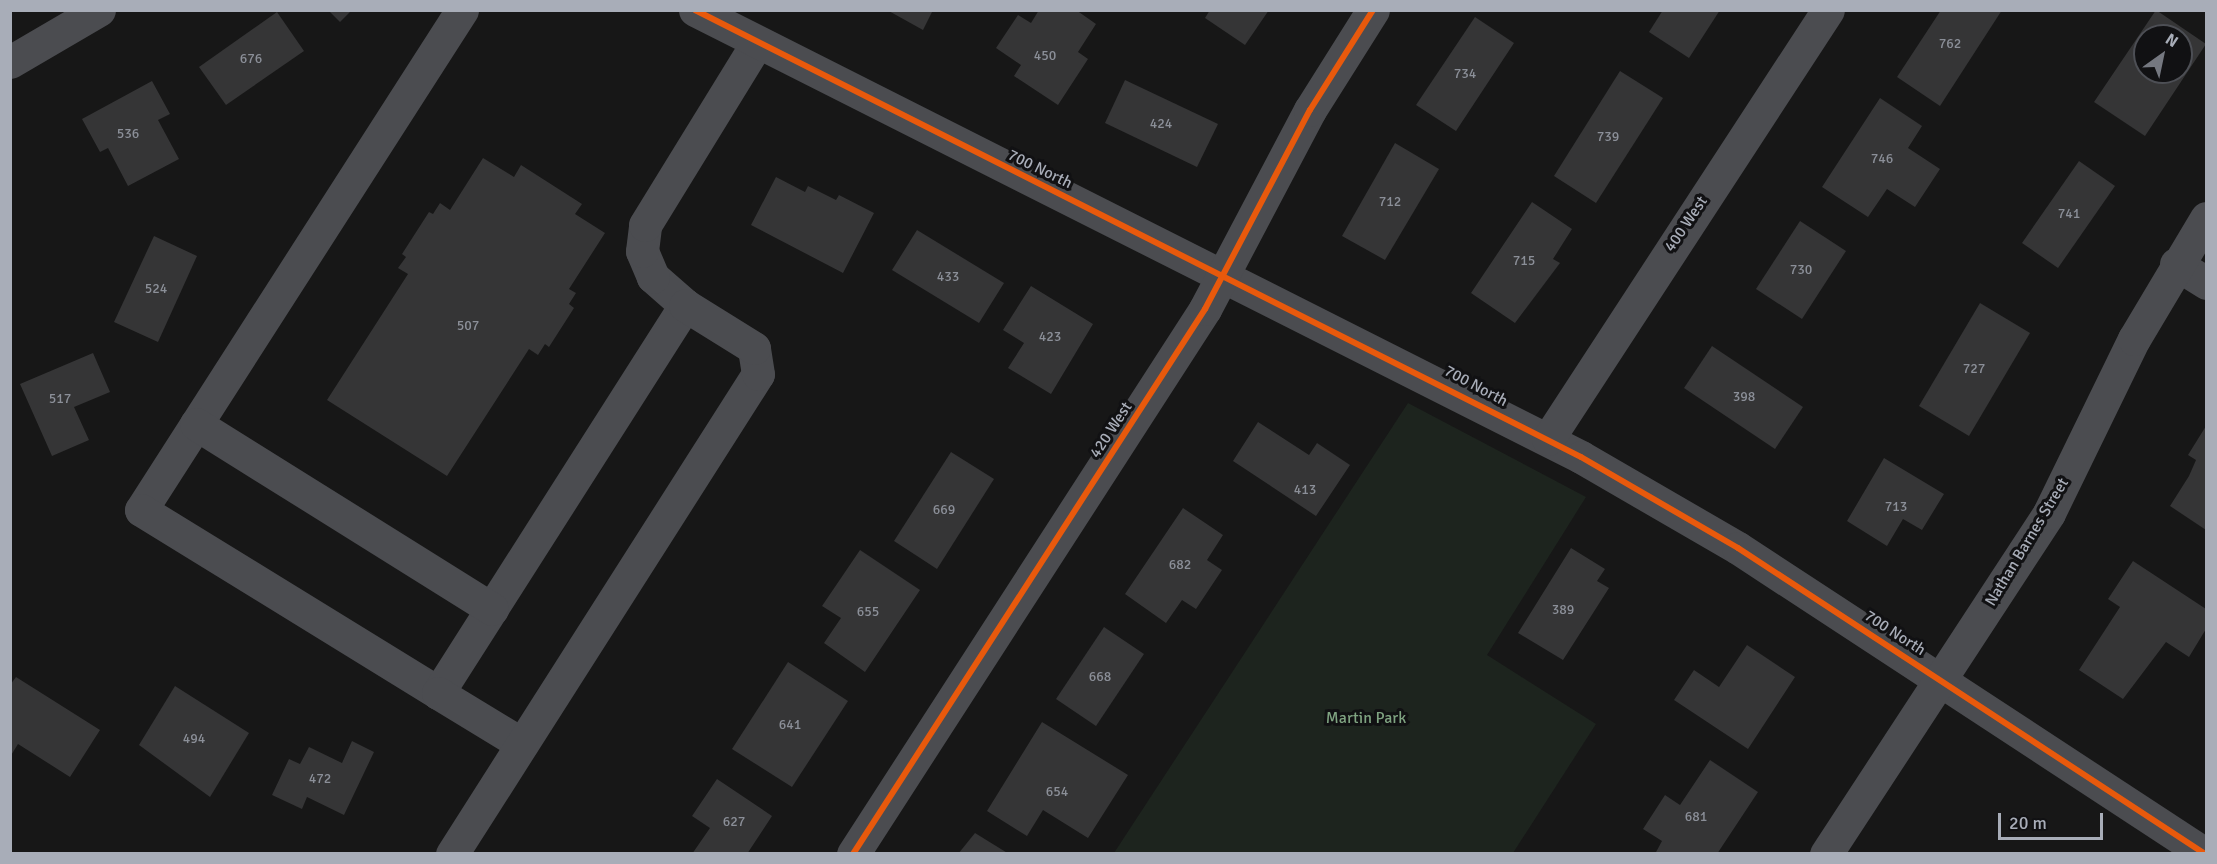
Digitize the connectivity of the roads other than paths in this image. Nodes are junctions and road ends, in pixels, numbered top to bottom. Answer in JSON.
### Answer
{"nodes":[{"id":1,"x":99,"y":10,"type":"edge"},
{"id":2,"x":462,"y":10,"type":"edge"},
{"id":3,"x":1373,"y":10,"type":"edge"},
{"id":4,"x":1828,"y":10,"type":"edge"},
{"id":5,"x":701,"y":12,"type":"edge"},
{"id":6,"x":757,"y":43,"type":"junction"},
{"id":7,"x":10,"y":62,"type":"edge"},
{"id":8,"x":2206,"y":218,"type":"edge"},
{"id":9,"x":2176,"y":264,"type":"junction"},
{"id":10,"x":1225,"y":275,"type":"junction"},
{"id":11,"x":2206,"y":283,"type":"edge"},
{"id":12,"x":685,"y":305,"type":"junction"},
{"id":13,"x":196,"y":424,"type":"junction"},
{"id":14,"x":1548,"y":439,"type":"junction"},
{"id":15,"x":492,"y":609,"type":"junction"},
{"id":16,"x":1940,"y":679,"type":"junction"},
{"id":17,"x":438,"y":693,"type":"junction"},
{"id":18,"x":522,"y":744,"type":"junction"},
{"id":19,"x":452,"y":854,"type":"edge"},
{"id":20,"x":853,"y":854,"type":"edge"},
{"id":21,"x":1826,"y":854,"type":"edge"},
{"id":22,"x":2205,"y":854,"type":"edge"}],
"edges":[{"from":1,"to":7,"type":"street"},
{"from":2,"to":13,"type":"street"},
{"from":3,"to":10,"type":"street","name":"420 West"},
{"from":4,"to":14,"type":"street","name":"400 West"},
{"from":5,"to":6,"type":"street","name":"700 North"},
{"from":6,"to":10,"type":"street","name":"700 North"},
{"from":6,"to":12,"type":"street"},
{"from":8,"to":9,"type":"street","name":"Nathan Barnes Street"},
{"from":9,"to":11,"type":"street"},
{"from":9,"to":16,"type":"street","name":"Nathan Barnes Street"},
{"from":10,"to":14,"type":"street","name":"700 North"},
{"from":10,"to":20,"type":"street","name":"420 West"},
{"from":12,"to":15,"type":"street"},
{"from":12,"to":18,"type":"street"},
{"from":13,"to":15,"type":"street"},
{"from":13,"to":17,"type":"street"},
{"from":14,"to":16,"type":"street","name":"700 North"},
{"from":15,"to":17,"type":"street"},
{"from":16,"to":21,"type":"street","name":"Nathan Barnes Street"},
{"from":16,"to":22,"type":"street","name":"700 North"},
{"from":17,"to":18,"type":"street"},
{"from":18,"to":19,"type":"street"}]}
